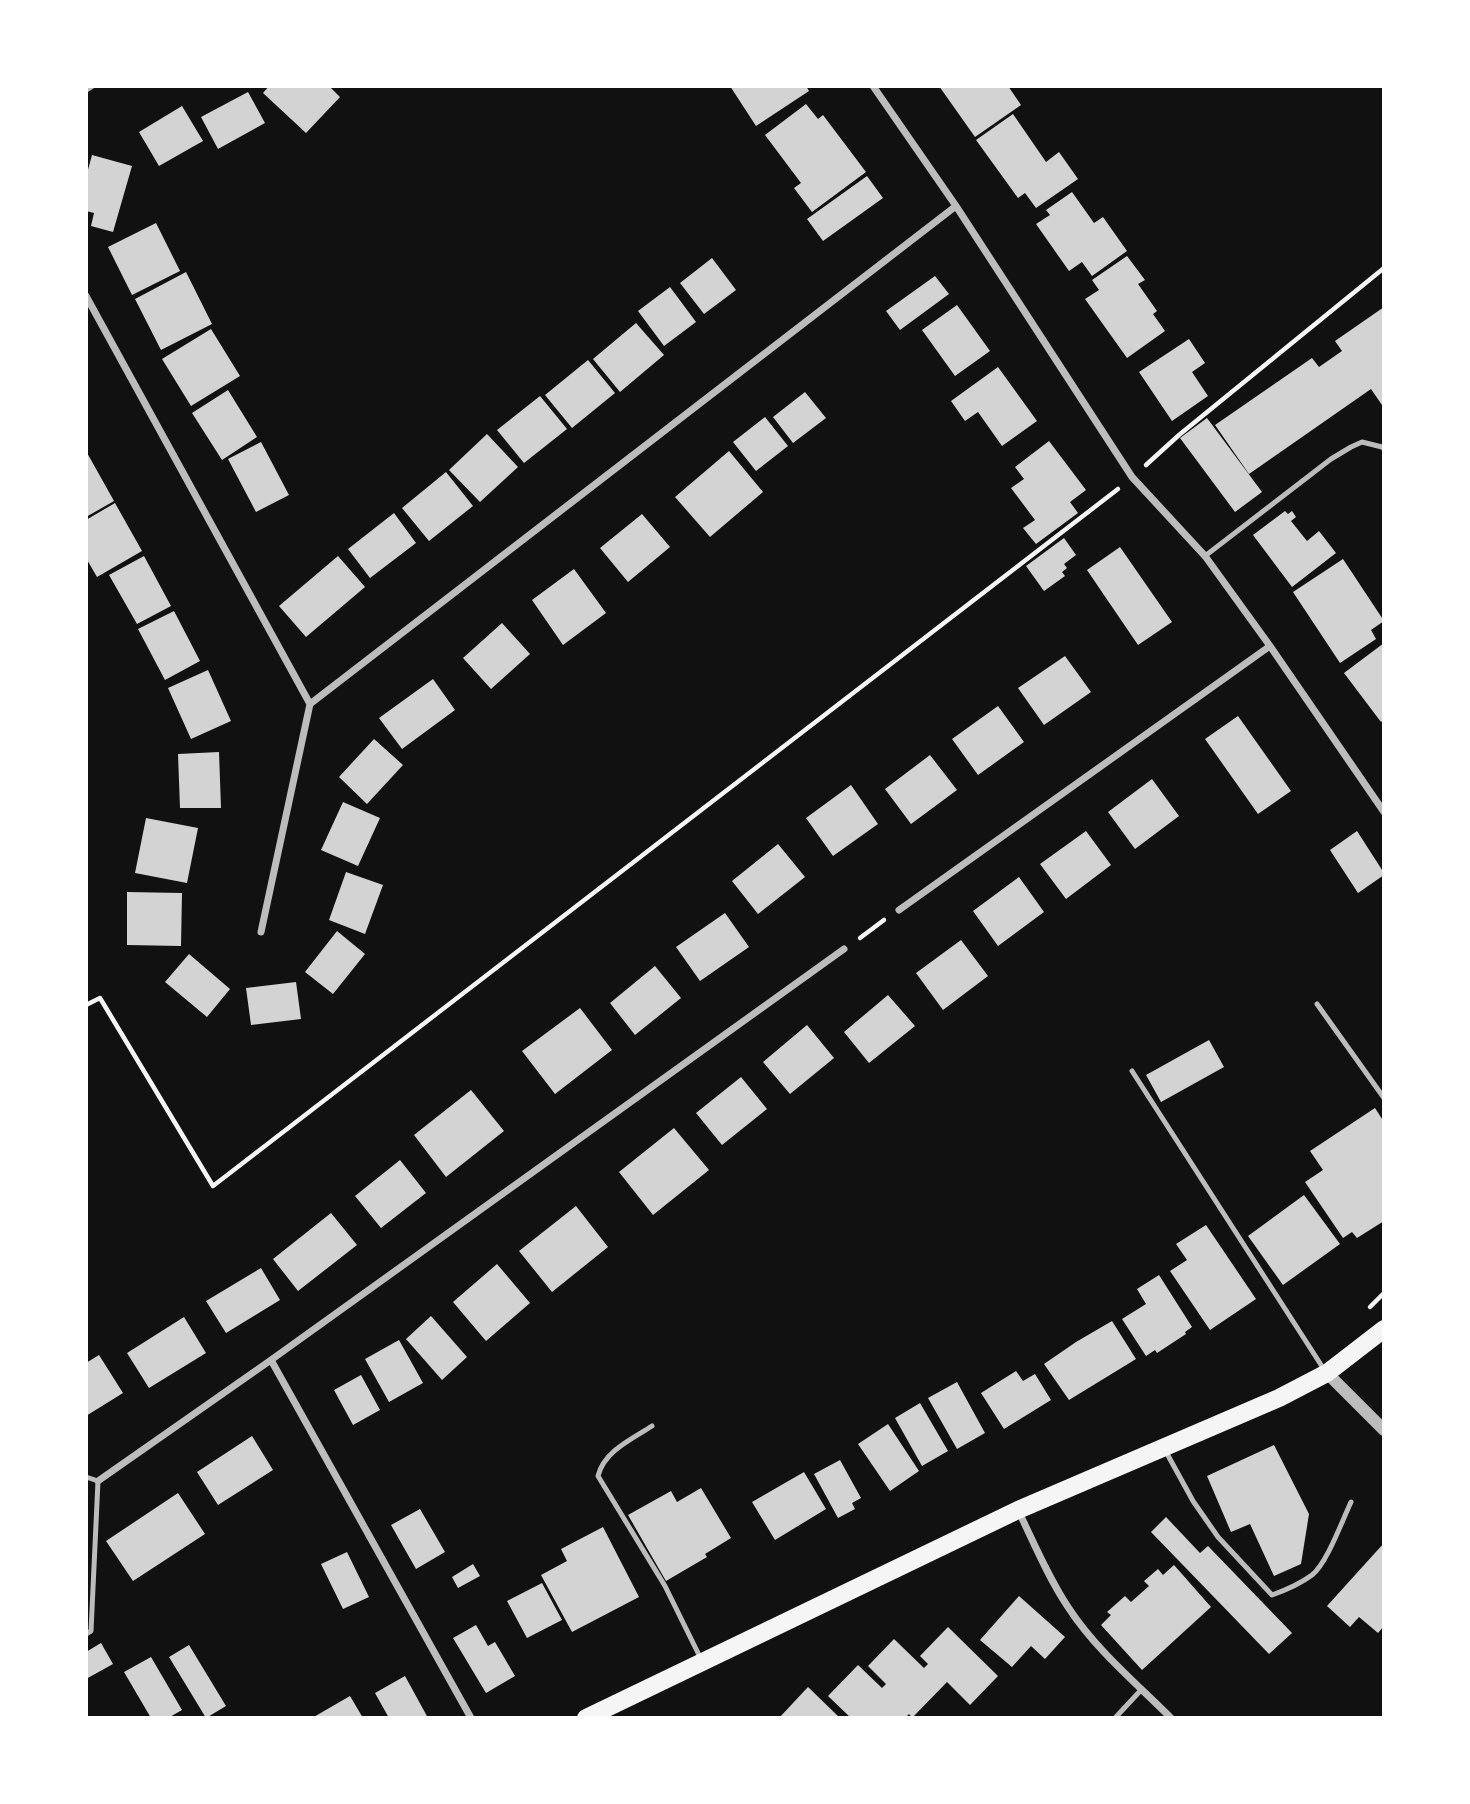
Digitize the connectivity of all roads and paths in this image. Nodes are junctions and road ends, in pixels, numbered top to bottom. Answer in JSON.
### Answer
{"nodes":[{"id":1,"x":91,"y":86,"type":"edge"},
{"id":2,"x":873,"y":86,"type":"edge"},
{"id":3,"x":86,"y":89,"type":"edge"},
{"id":4,"x":956,"y":206,"type":"junction"},
{"id":5,"x":1384,"y":268,"type":"edge"},
{"id":6,"x":86,"y":296,"type":"edge"},
{"id":7,"x":1384,"y":449,"type":"edge"},
{"id":8,"x":1132,"y":477,"type":"junction"},
{"id":9,"x":1205,"y":556,"type":"junction"},
{"id":10,"x":1270,"y":646,"type":"junction"},
{"id":11,"x":310,"y":705,"type":"junction"},
{"id":12,"x":1384,"y":812,"type":"edge"},
{"id":13,"x":899,"y":910,"type":"joint"},
{"id":14,"x":261,"y":932,"type":"dead end"},
{"id":15,"x":844,"y":949,"type":"joint"},
{"id":16,"x":1317,"y":1004,"type":"dead end"},
{"id":17,"x":86,"y":1005,"type":"edge"},
{"id":18,"x":1132,"y":1071,"type":"dead end"},
{"id":19,"x":1384,"y":1098,"type":"edge"},
{"id":20,"x":1384,"y":1293,"type":"edge"},
{"id":21,"x":1370,"y":1307,"type":"dead end"},
{"id":22,"x":1384,"y":1329,"type":"edge"},
{"id":23,"x":271,"y":1360,"type":"junction"},
{"id":24,"x":1326,"y":1373,"type":"junction"},
{"id":25,"x":652,"y":1426,"type":"dead end"},
{"id":26,"x":1384,"y":1430,"type":"edge"},
{"id":27,"x":1164,"y":1447,"type":"junction"},
{"id":28,"x":86,"y":1476,"type":"edge"},
{"id":29,"x":98,"y":1481,"type":"junction"},
{"id":30,"x":1352,"y":1502,"type":"dead end"},
{"id":31,"x":1018,"y":1510,"type":"junction"},
{"id":32,"x":86,"y":1634,"type":"edge"},
{"id":33,"x":703,"y":1662,"type":"junction"},
{"id":34,"x":1142,"y":1689,"type":"junction"},
{"id":35,"x":471,"y":1718,"type":"edge"},
{"id":36,"x":586,"y":1718,"type":"edge"},
{"id":37,"x":1115,"y":1718,"type":"edge"},
{"id":38,"x":1171,"y":1718,"type":"edge"}],
"edges":[{"from":1,"to":3,"type":"street"},
{"from":2,"to":4,"type":"street"},
{"from":4,"to":8,"type":"street"},
{"from":4,"to":11,"type":"street"},
{"from":5,"to":8,"type":"path"},
{"from":6,"to":11,"type":"street"},
{"from":7,"to":9,"type":"lane"},
{"from":8,"to":9,"type":"street"},
{"from":8,"to":17,"type":"path"},
{"from":9,"to":10,"type":"street"},
{"from":10,"to":12,"type":"street"},
{"from":10,"to":13,"type":"street"},
{"from":11,"to":14,"type":"street"},
{"from":13,"to":15,"type":"path"},
{"from":15,"to":23,"type":"street"},
{"from":16,"to":19,"type":"lane"},
{"from":18,"to":24,"type":"lane"},
{"from":20,"to":21,"type":"path"},
{"from":22,"to":24,"type":"main road"},
{"from":23,"to":29,"type":"street"},
{"from":23,"to":35,"type":"street"},
{"from":24,"to":26,"type":"street"},
{"from":24,"to":27,"type":"main road"},
{"from":25,"to":33,"type":"lane"},
{"from":27,"to":30,"type":"lane"},
{"from":27,"to":31,"type":"main road"},
{"from":28,"to":29,"type":"lane"},
{"from":29,"to":32,"type":"lane"},
{"from":31,"to":33,"type":"main road"},
{"from":31,"to":34,"type":"street"},
{"from":33,"to":36,"type":"main road"},
{"from":34,"to":37,"type":"lane"},
{"from":34,"to":38,"type":"street"}]}
